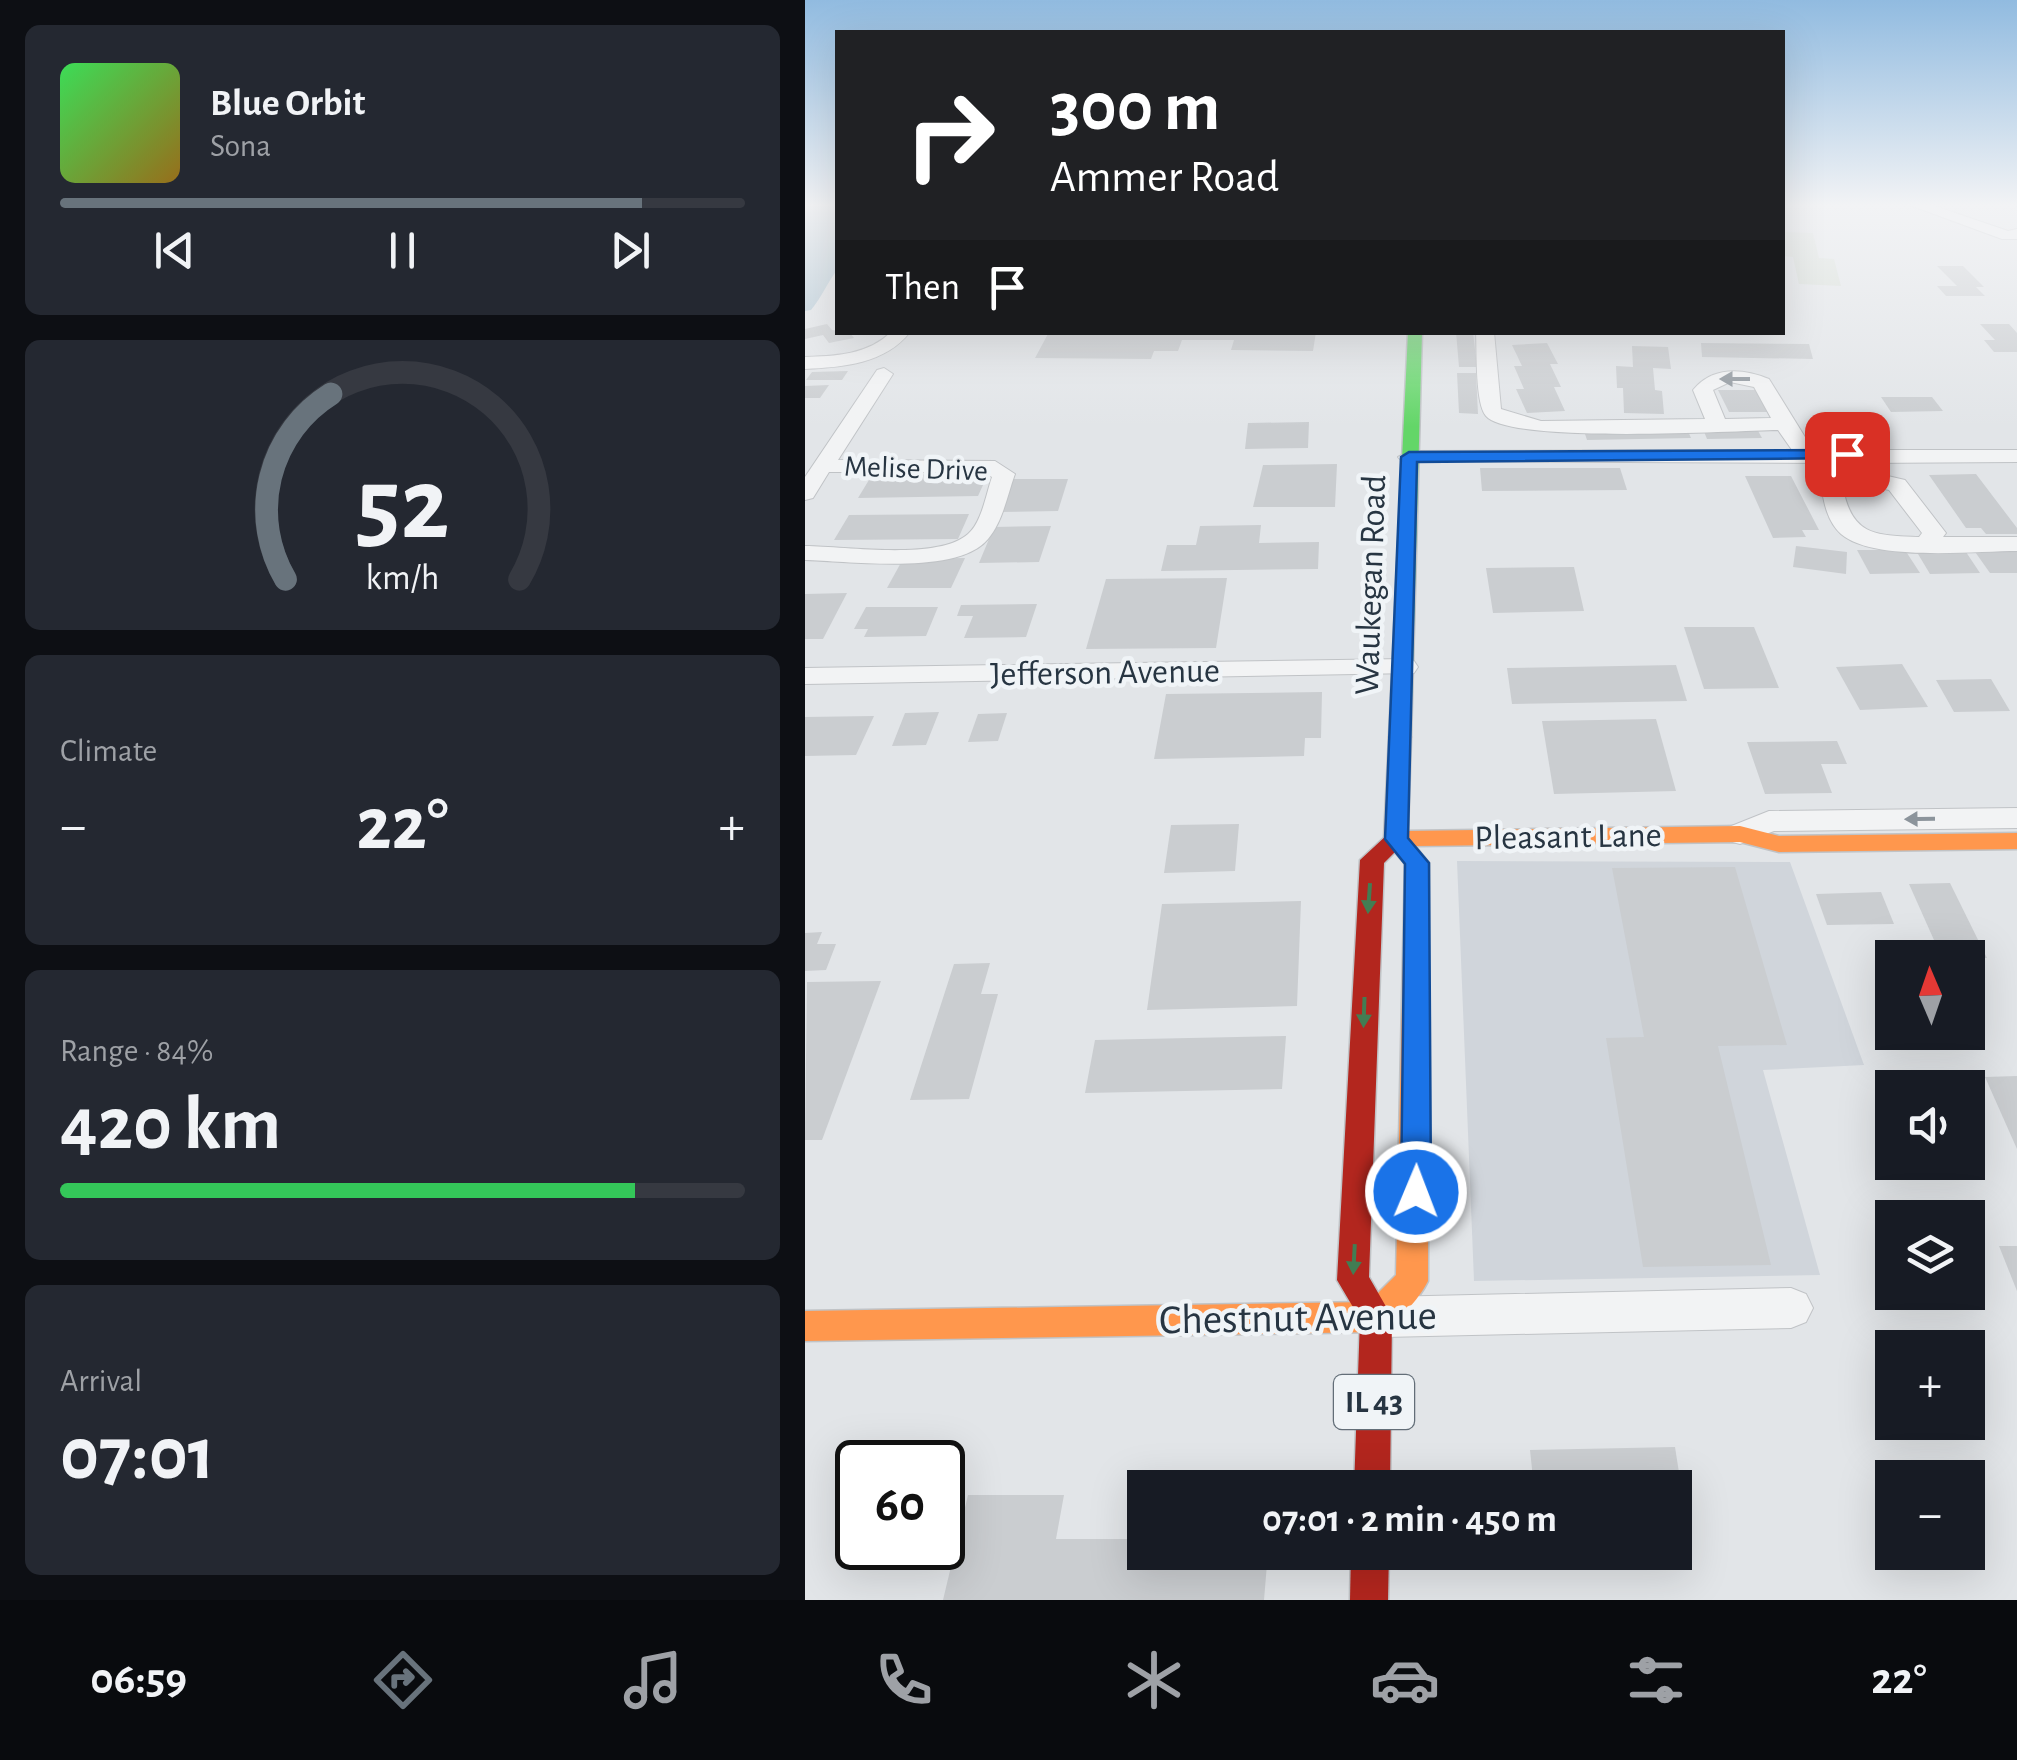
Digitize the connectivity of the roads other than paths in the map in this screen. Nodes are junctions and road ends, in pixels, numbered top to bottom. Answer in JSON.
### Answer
{"nodes":[{"id":1,"x":897,"y":335,"type":"edge"},
{"id":2,"x":1415,"y":335,"type":"edge"},
{"id":3,"x":1485,"y":335,"type":"edge"},
{"id":4,"x":805,"y":362,"type":"edge"},
{"id":5,"x":883,"y":374,"type":"dead end"},
{"id":6,"x":1718,"y":424,"type":"junction"},
{"id":7,"x":1783,"y":424,"type":"junction"},
{"id":8,"x":1805,"y":454,"type":"junction"},
{"id":9,"x":2017,"y":456,"type":"edge"},
{"id":10,"x":1409,"y":457,"type":"junction"},
{"id":11,"x":1852,"y":465,"type":"junction"},
{"id":12,"x":823,"y":466,"type":"junction"},
{"id":13,"x":806,"y":490,"type":"edge"},
{"id":14,"x":1926,"y":544,"type":"junction"},
{"id":15,"x":2017,"y":544,"type":"edge"},
{"id":16,"x":805,"y":553,"type":"edge"},
{"id":17,"x":1405,"y":668,"type":"junction"},
{"id":18,"x":805,"y":676,"type":"edge"},
{"id":19,"x":1740,"y":834,"type":"joint"},
{"id":20,"x":2010,"y":836,"type":"edge"},
{"id":21,"x":1397,"y":839,"type":"junction"},
{"id":22,"x":1791,"y":1308,"type":"dead end"},
{"id":23,"x":1377,"y":1317,"type":"junction"},
{"id":24,"x":805,"y":1326,"type":"edge"},
{"id":25,"x":1373,"y":1470,"type":"edge"},
{"id":26,"x":1370,"y":1570,"type":"edge"},
{"id":27,"x":1369,"y":1600,"type":"edge"}],
"edges":[{"from":1,"to":4,"type":"street"},
{"from":2,"to":10,"type":"main road","name":"Waukegan Road"},
{"from":3,"to":6,"type":"street"},
{"from":5,"to":12,"type":"street"},
{"from":6,"to":7,"type":"street"},
{"from":7,"to":6,"type":"street","one_way":true},
{"from":7,"to":8,"type":"street"},
{"from":8,"to":10,"type":"street"},
{"from":8,"to":11,"type":"street"},
{"from":9,"to":11,"type":"street"},
{"from":10,"to":17,"type":"main road","name":"Waukegan Road"},
{"from":11,"to":14,"type":"street"},
{"from":11,"to":14,"type":"street"},
{"from":12,"to":13,"type":"street"},
{"from":12,"to":16,"type":"street","name":"Melise Drive"},
{"from":14,"to":15,"type":"street"},
{"from":17,"to":18,"type":"street","name":"Jefferson Avenue"},
{"from":17,"to":21,"type":"main road","name":"Waukegan Road"},
{"from":19,"to":20,"type":"street","name":"Pleasant Lane"},
{"from":19,"to":21,"type":"main road","name":"Pleasant Lane"},
{"from":21,"to":23,"type":"main road","one_way":true},
{"from":21,"to":23,"type":"main road","name":"Waukegan Road"},
{"from":22,"to":23,"type":"street","name":"Chestnut Avenue"},
{"from":23,"to":24,"type":"main road","name":"Chestnut Avenue"},
{"from":23,"to":25,"type":"main road","number":"IL 43"},
{"from":26,"to":27,"type":"main road"}]}
